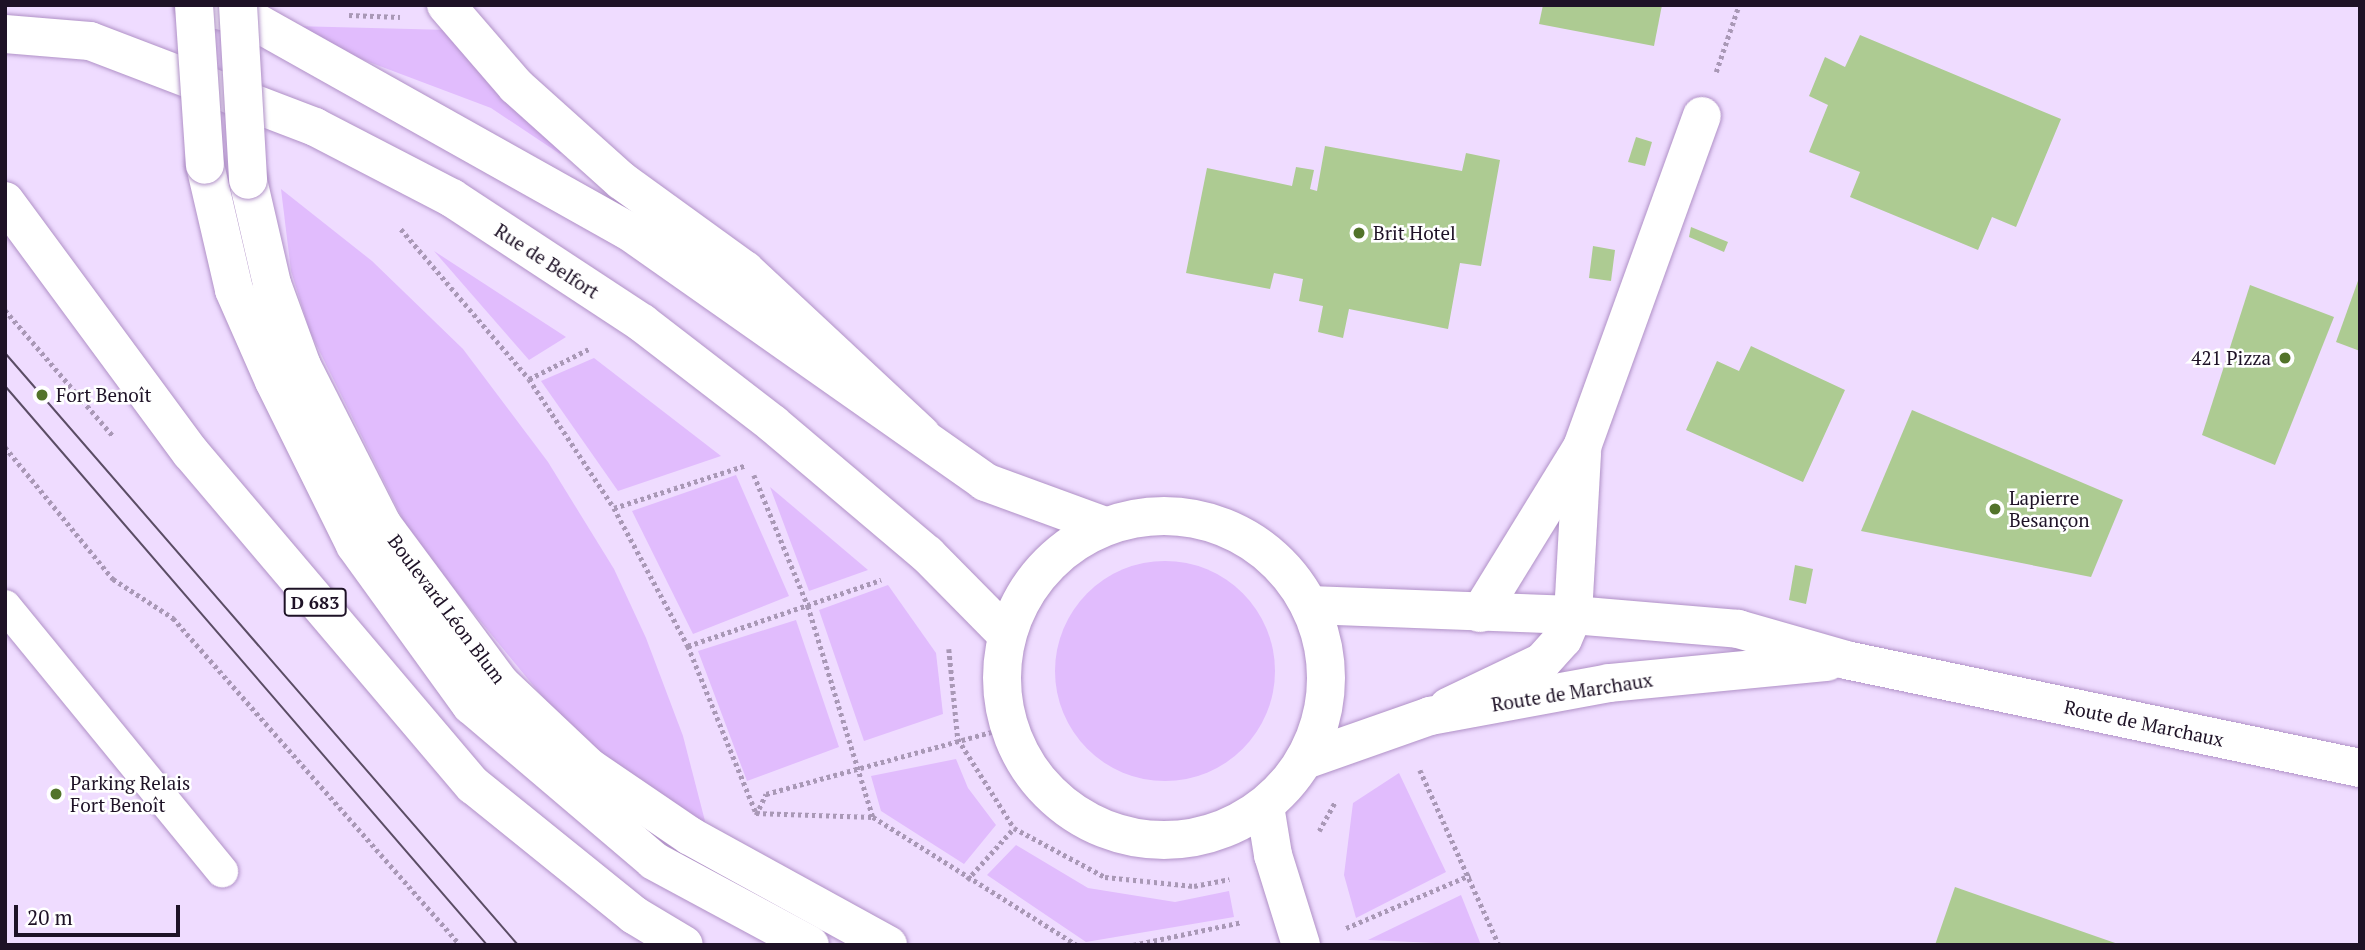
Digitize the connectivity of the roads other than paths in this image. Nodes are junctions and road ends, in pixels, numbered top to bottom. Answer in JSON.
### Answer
{"nodes":[{"id":1,"x":194,"y":5,"type":"edge"},
{"id":2,"x":238,"y":5,"type":"edge"},
{"id":3,"x":446,"y":5,"type":"edge"},
{"id":4,"x":5,"y":34,"type":"edge"},
{"id":5,"x":1702,"y":116,"type":"road end"},
{"id":6,"x":5,"y":201,"type":"edge"},
{"id":7,"x":921,"y":434,"type":"junction"},
{"id":8,"x":1582,"y":447,"type":"junction"},
{"id":9,"x":1105,"y":526,"type":"junction"},
{"id":10,"x":1310,"y":605,"type":"junction"},
{"id":11,"x":5,"y":606,"type":"edge"},
{"id":12,"x":1480,"y":613,"type":"junction"},
{"id":13,"x":1573,"y":615,"type":"junction"},
{"id":14,"x":1007,"y":635,"type":"junction"},
{"id":15,"x":1846,"y":660,"type":"junction"},
{"id":16,"x":1430,"y":716,"type":"junction"},
{"id":17,"x":1305,"y":760,"type":"junction"},
{"id":18,"x":2360,"y":768,"type":"edge"},
{"id":19,"x":1265,"y":806,"type":"junction"},
{"id":20,"x":222,"y":871,"type":"dead end"},
{"id":21,"x":684,"y":945,"type":"edge"},
{"id":22,"x":810,"y":945,"type":"edge"},
{"id":23,"x":888,"y":945,"type":"edge"},
{"id":24,"x":1301,"y":945,"type":"edge"}],
"edges":[{"from":1,"to":7,"type":"main road"},
{"from":1,"to":22,"type":"main road","name":"Boulevard Léon Blum","bridge":true},
{"from":2,"to":23,"type":"main road","name":"Boulevard Léon Blum","bridge":true},
{"from":3,"to":7,"type":"main road"},
{"from":4,"to":14,"type":"main road","name":"Rue de Belfort"},
{"from":5,"to":8,"type":"main road"},
{"from":6,"to":21,"type":"main road","number":"D 683"},
{"from":7,"to":9,"type":"main road"},
{"from":8,"to":12,"type":"main road"},
{"from":8,"to":13,"type":"main road"},
{"from":9,"to":10,"type":"main road"},
{"from":9,"to":14,"type":"main road"},
{"from":10,"to":12,"type":"main road","name":"Route de Marchaux"},
{"from":10,"to":17,"type":"main road"},
{"from":11,"to":20,"type":"lane"},
{"from":12,"to":13,"type":"main road","name":"Route de Marchaux"},
{"from":13,"to":15,"type":"main road","name":"Route de Marchaux"},
{"from":13,"to":16,"type":"main road"},
{"from":14,"to":19,"type":"main road"},
{"from":15,"to":16,"type":"main road","name":"Route de Marchaux"},
{"from":15,"to":18,"type":"main road","name":"Route de Marchaux"},
{"from":16,"to":17,"type":"main road","name":"Route de Marchaux"},
{"from":17,"to":19,"type":"main road"},
{"from":19,"to":24,"type":"main road"}]}
